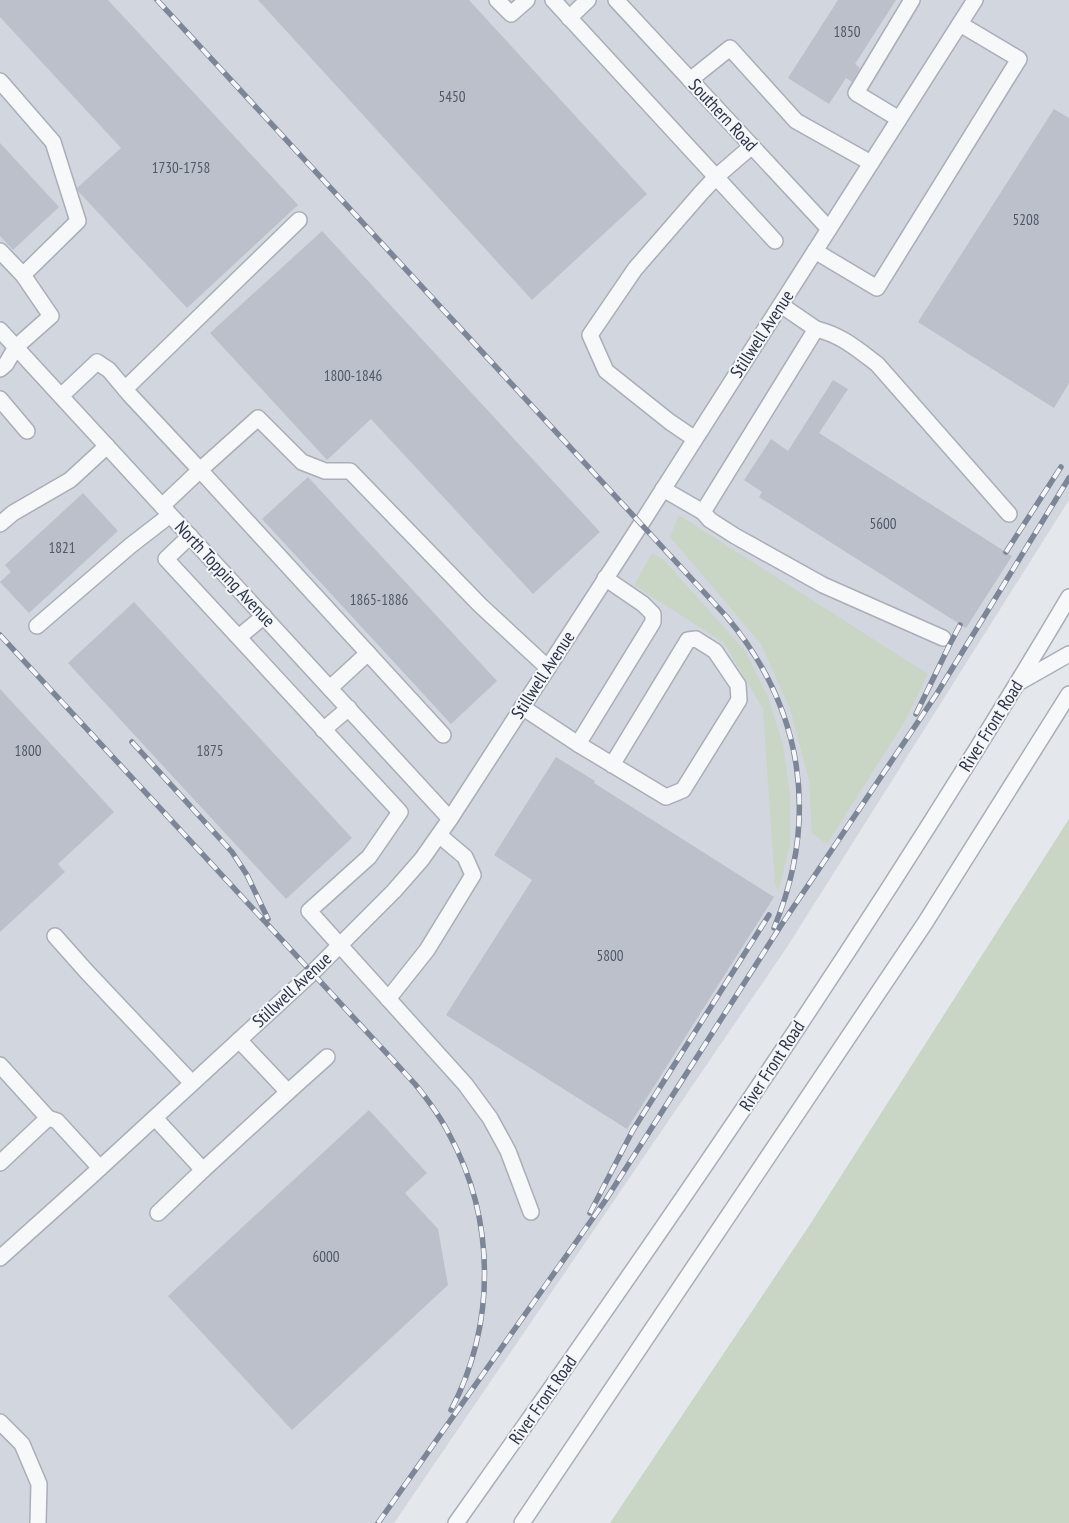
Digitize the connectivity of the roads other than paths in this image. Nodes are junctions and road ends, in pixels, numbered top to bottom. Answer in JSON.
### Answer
{"nodes":[{"id":1,"x":497,"y":0,"type":"edge"},
{"id":2,"x":527,"y":0,"type":"edge"},
{"id":3,"x":553,"y":0,"type":"edge"},
{"id":4,"x":588,"y":0,"type":"edge"},
{"id":5,"x":616,"y":0,"type":"edge"},
{"id":6,"x":912,"y":0,"type":"edge"},
{"id":7,"x":969,"y":2,"type":"edge"},
{"id":8,"x":569,"y":18,"type":"junction"},
{"id":9,"x":960,"y":24,"type":"junction"},
{"id":10,"x":690,"y":80,"type":"junction"},
{"id":11,"x":0,"y":81,"type":"edge"},
{"id":12,"x":899,"y":119,"type":"junction"},
{"id":13,"x":752,"y":146,"type":"junction"},
{"id":14,"x":872,"y":163,"type":"junction"},
{"id":15,"x":716,"y":177,"type":"junction"},
{"id":16,"x":299,"y":220,"type":"dead end"},
{"id":17,"x":829,"y":230,"type":"junction"},
{"id":18,"x":775,"y":241,"type":"dead end"},
{"id":19,"x":0,"y":251,"type":"edge"},
{"id":20,"x":816,"y":251,"type":"junction"},
{"id":21,"x":23,"y":275,"type":"junction"},
{"id":22,"x":781,"y":305,"type":"junction"},
{"id":23,"x":816,"y":329,"type":"junction"},
{"id":24,"x":0,"y":330,"type":"edge"},
{"id":25,"x":16,"y":347,"type":"junction"},
{"id":26,"x":0,"y":369,"type":"edge"},
{"id":27,"x":125,"y":389,"type":"junction"},
{"id":28,"x":62,"y":396,"type":"junction"},
{"id":29,"x":0,"y":400,"type":"edge"},
{"id":30,"x":27,"y":431,"type":"dead end"},
{"id":31,"x":695,"y":439,"type":"junction"},
{"id":32,"x":108,"y":446,"type":"junction"},
{"id":33,"x":200,"y":470,"type":"junction"},
{"id":34,"x":664,"y":489,"type":"junction"},
{"id":35,"x":166,"y":510,"type":"junction"},
{"id":36,"x":703,"y":512,"type":"junction"},
{"id":37,"x":1008,"y":514,"type":"dead end"},
{"id":38,"x":0,"y":524,"type":"edge"},
{"id":39,"x":190,"y":536,"type":"junction"},
{"id":40,"x":605,"y":578,"type":"junction"},
{"id":41,"x":1069,"y":597,"type":"edge"},
{"id":42,"x":264,"y":616,"type":"junction"},
{"id":43,"x":37,"y":626,"type":"dead end"},
{"id":44,"x":239,"y":637,"type":"junction"},
{"id":45,"x":943,"y":638,"type":"dead end"},
{"id":46,"x":368,"y":654,"type":"junction"},
{"id":47,"x":1069,"y":654,"type":"edge"},
{"id":48,"x":548,"y":668,"type":"junction"},
{"id":49,"x":1018,"y":683,"type":"junction"},
{"id":50,"x":330,"y":688,"type":"junction"},
{"id":51,"x":1069,"y":694,"type":"edge"},
{"id":52,"x":522,"y":707,"type":"junction"},
{"id":53,"x":349,"y":708,"type":"junction"},
{"id":54,"x":323,"y":730,"type":"junction"},
{"id":55,"x":444,"y":735,"type":"dead end"},
{"id":56,"x":578,"y":744,"type":"junction"},
{"id":57,"x":612,"y":765,"type":"junction"},
{"id":58,"x":450,"y":818,"type":"junction"},
{"id":59,"x":439,"y":835,"type":"junction"},
{"id":60,"x":54,"y":936,"type":"dead end"},
{"id":61,"x":339,"y":946,"type":"junction"},
{"id":62,"x":388,"y":999,"type":"junction"},
{"id":63,"x":239,"y":1040,"type":"junction"},
{"id":64,"x":327,"y":1057,"type":"dead end"},
{"id":65,"x":0,"y":1066,"type":"edge"},
{"id":66,"x":192,"y":1083,"type":"junction"},
{"id":67,"x":288,"y":1092,"type":"junction"},
{"id":68,"x":48,"y":1118,"type":"junction"},
{"id":69,"x":155,"y":1118,"type":"junction"},
{"id":70,"x":0,"y":1162,"type":"edge"},
{"id":71,"x":100,"y":1168,"type":"junction"},
{"id":72,"x":204,"y":1170,"type":"junction"},
{"id":73,"x":531,"y":1212,"type":"dead end"},
{"id":74,"x":158,"y":1213,"type":"dead end"},
{"id":75,"x":0,"y":1258,"type":"edge"},
{"id":76,"x":0,"y":1422,"type":"edge"},
{"id":77,"x":38,"y":1523,"type":"edge"},
{"id":78,"x":456,"y":1523,"type":"edge"},
{"id":79,"x":522,"y":1523,"type":"edge"}],
"edges":[{"from":1,"to":2,"type":"street"},
{"from":3,"to":8,"type":"street"},
{"from":4,"to":8,"type":"street"},
{"from":5,"to":10,"type":"street","name":"Southern Road"},
{"from":6,"to":12,"type":"street"},
{"from":7,"to":9,"type":"street","name":"Stillwell Avenue"},
{"from":8,"to":15,"type":"street"},
{"from":9,"to":12,"type":"street","name":"Stillwell Avenue"},
{"from":9,"to":20,"type":"street"},
{"from":10,"to":13,"type":"street","name":"Southern Road"},
{"from":10,"to":14,"type":"street"},
{"from":11,"to":21,"type":"street"},
{"from":12,"to":14,"type":"street","name":"Stillwell Avenue"},
{"from":13,"to":15,"type":"street"},
{"from":13,"to":17,"type":"street","name":"Southern Road"},
{"from":14,"to":17,"type":"street","name":"Stillwell Avenue"},
{"from":15,"to":18,"type":"street"},
{"from":15,"to":31,"type":"street"},
{"from":16,"to":27,"type":"street"},
{"from":17,"to":20,"type":"street","name":"Stillwell Avenue"},
{"from":19,"to":21,"type":"street"},
{"from":20,"to":22,"type":"street","name":"Stillwell Avenue"},
{"from":21,"to":25,"type":"street"},
{"from":22,"to":23,"type":"street"},
{"from":22,"to":31,"type":"street","name":"Stillwell Avenue"},
{"from":23,"to":36,"type":"street"},
{"from":23,"to":37,"type":"street"},
{"from":24,"to":25,"type":"street","name":"North Topping Avenue"},
{"from":25,"to":26,"type":"street"},
{"from":25,"to":28,"type":"street","name":"North Topping Avenue"},
{"from":27,"to":28,"type":"street"},
{"from":27,"to":33,"type":"street"},
{"from":28,"to":32,"type":"street","name":"North Topping Avenue"},
{"from":29,"to":30,"type":"street"},
{"from":31,"to":34,"type":"street","name":"Stillwell Avenue"},
{"from":32,"to":35,"type":"street","name":"North Topping Avenue"},
{"from":32,"to":38,"type":"street"},
{"from":33,"to":35,"type":"street"},
{"from":33,"to":46,"type":"street"},
{"from":33,"to":48,"type":"street"},
{"from":34,"to":36,"type":"street"},
{"from":34,"to":40,"type":"street","name":"Stillwell Avenue"},
{"from":35,"to":39,"type":"street","name":"North Topping Avenue"},
{"from":35,"to":43,"type":"street"},
{"from":36,"to":45,"type":"street"},
{"from":39,"to":42,"type":"street","name":"North Topping Avenue"},
{"from":39,"to":44,"type":"street"},
{"from":40,"to":48,"type":"street","name":"Stillwell Avenue"},
{"from":40,"to":56,"type":"street"},
{"from":41,"to":49,"type":"street","name":"River Front Road"},
{"from":42,"to":44,"type":"street"},
{"from":42,"to":50,"type":"street","name":"North Topping Avenue"},
{"from":44,"to":54,"type":"street"},
{"from":46,"to":50,"type":"street"},
{"from":46,"to":55,"type":"street"},
{"from":47,"to":49,"type":"street"},
{"from":48,"to":52,"type":"street","name":"Stillwell Avenue"},
{"from":49,"to":78,"type":"street","name":"River Front Road"},
{"from":50,"to":53,"type":"street","name":"North Topping Avenue"},
{"from":51,"to":79,"type":"street"},
{"from":52,"to":56,"type":"street"},
{"from":52,"to":58,"type":"street","name":"Stillwell Avenue"},
{"from":53,"to":54,"type":"street"},
{"from":53,"to":58,"type":"street","name":"North Topping Avenue"},
{"from":54,"to":61,"type":"street"},
{"from":56,"to":57,"type":"street"},
{"from":57,"to":57,"type":"street"},
{"from":58,"to":59,"type":"street","name":"Stillwell Avenue"},
{"from":59,"to":61,"type":"street","name":"Stillwell Avenue"},
{"from":59,"to":62,"type":"street"},
{"from":60,"to":66,"type":"street"},
{"from":61,"to":62,"type":"street"},
{"from":61,"to":63,"type":"street","name":"Stillwell Avenue"},
{"from":62,"to":73,"type":"street"},
{"from":63,"to":66,"type":"street","name":"Stillwell Avenue"},
{"from":63,"to":67,"type":"street"},
{"from":64,"to":67,"type":"street"},
{"from":65,"to":68,"type":"street"},
{"from":66,"to":69,"type":"street","name":"Stillwell Avenue"},
{"from":67,"to":72,"type":"street"},
{"from":68,"to":70,"type":"street"},
{"from":68,"to":71,"type":"street"},
{"from":69,"to":71,"type":"street","name":"Stillwell Avenue"},
{"from":69,"to":72,"type":"street"},
{"from":71,"to":75,"type":"street","name":"Stillwell Avenue"},
{"from":72,"to":74,"type":"street"},
{"from":76,"to":77,"type":"street"}]}
